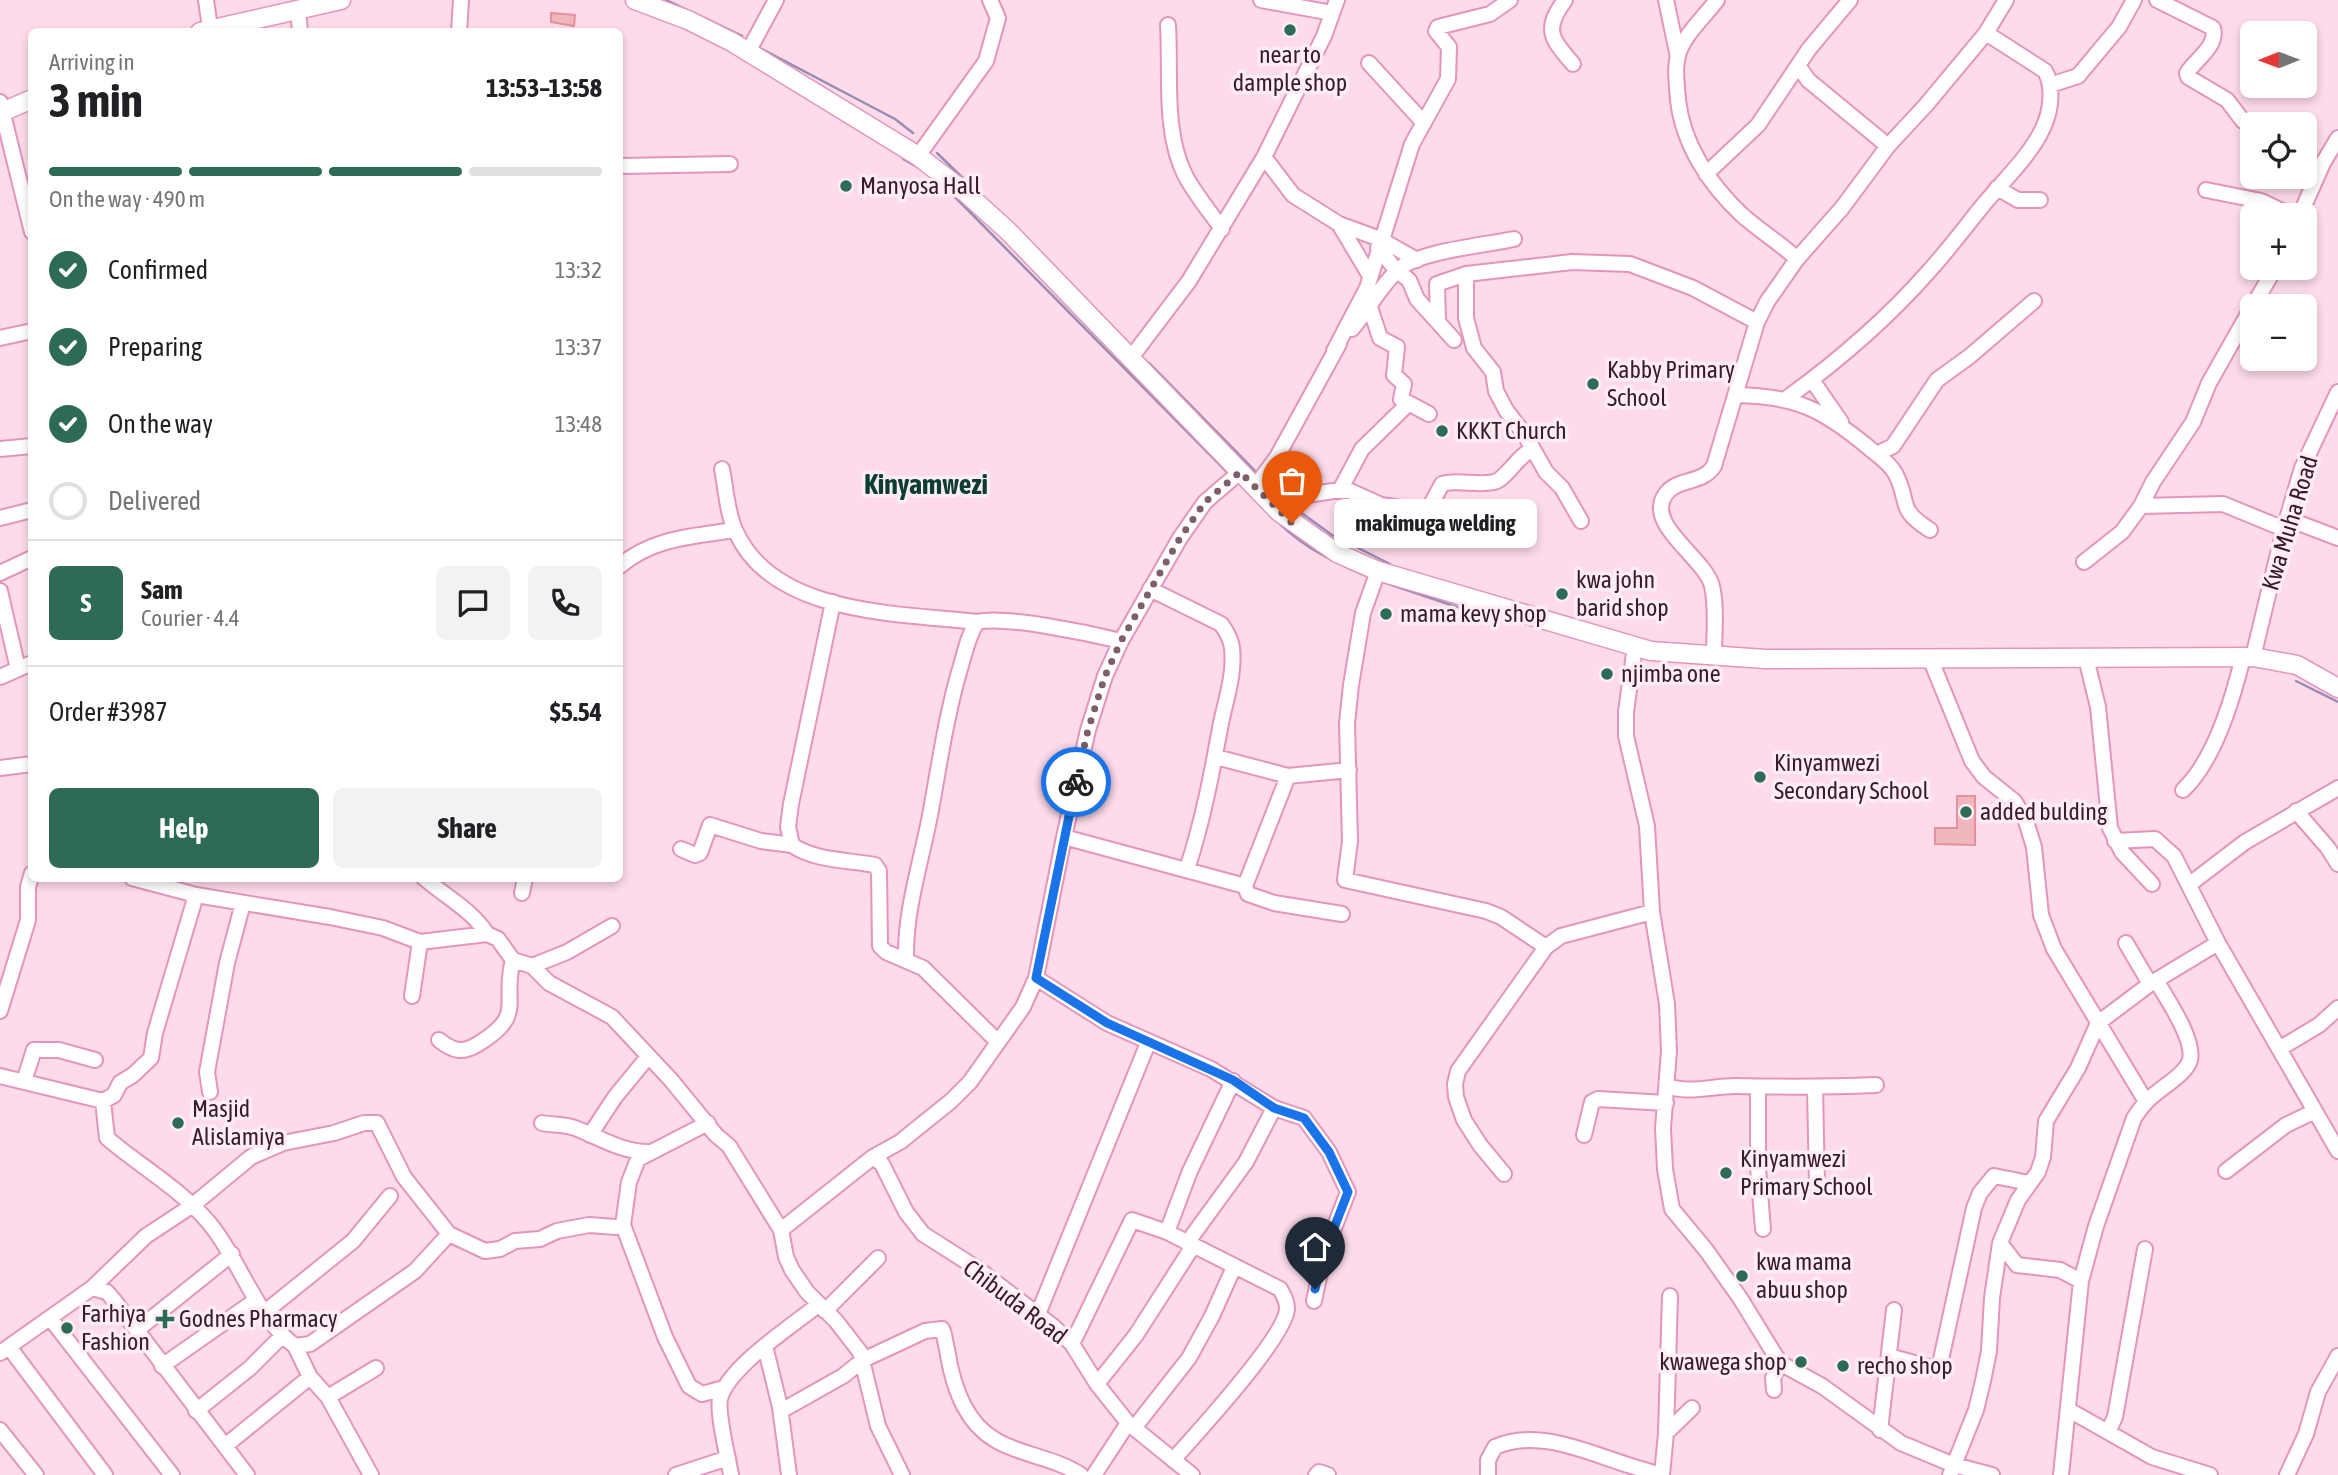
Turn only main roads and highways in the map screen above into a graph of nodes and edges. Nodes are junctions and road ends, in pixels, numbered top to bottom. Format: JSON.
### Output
{"nodes":[{"id":1,"x":341,"y":0,"type":"edge"},
{"id":2,"x":640,"y":1,"type":"edge"},
{"id":3,"x":213,"y":28,"type":"edge"},
{"id":4,"x":28,"y":100,"type":"edge"},
{"id":5,"x":1,"y":109,"type":"edge"},
{"id":6,"x":2338,"y":688,"type":"edge"}],
"edges":[{"from":1,"to":3,"type":"main road"},
{"from":2,"to":6,"type":"main road"},
{"from":4,"to":5,"type":"main road"}]}
